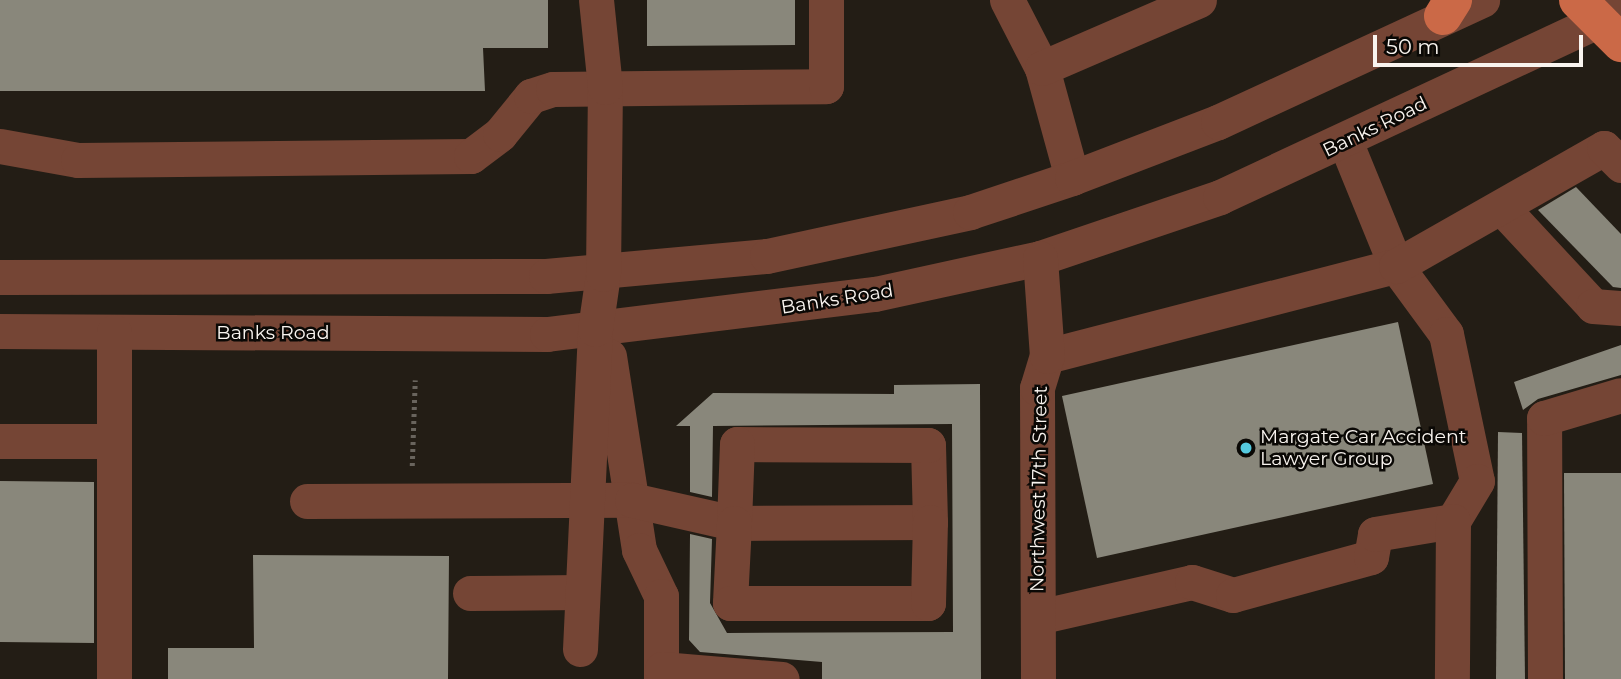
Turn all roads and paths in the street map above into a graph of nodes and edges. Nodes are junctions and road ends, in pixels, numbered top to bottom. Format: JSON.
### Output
{"nodes":[{"id":1,"x":596,"y":0,"type":"edge"},
{"id":2,"x":826,"y":0,"type":"edge"},
{"id":3,"x":1007,"y":0,"type":"edge"},
{"id":4,"x":1199,"y":0,"type":"edge"},
{"id":5,"x":1482,"y":0,"type":"edge"},
{"id":6,"x":1448,"y":8,"type":"edge"},
{"id":7,"x":1604,"y":19,"type":"edge"},
{"id":8,"x":1042,"y":68,"type":"junction"},
{"id":9,"x":605,"y":87,"type":"junction"},
{"id":10,"x":1345,"y":141,"type":"junction"},
{"id":11,"x":0,"y":146,"type":"edge"},
{"id":12,"x":1621,"y":165,"type":"edge"},
{"id":13,"x":1072,"y":178,"type":"junction"},
{"id":14,"x":1503,"y":209,"type":"junction"},
{"id":15,"x":1040,"y":257,"type":"junction"},
{"id":16,"x":1396,"y":266,"type":"junction"},
{"id":17,"x":603,"y":274,"type":"junction"},
{"id":18,"x":0,"y":277,"type":"edge"},
{"id":19,"x":1621,"y":308,"type":"edge"},
{"id":20,"x":595,"y":329,"type":"junction"},
{"id":21,"x":0,"y":331,"type":"edge"},
{"id":22,"x":114,"y":332,"type":"junction"},
{"id":23,"x":1047,"y":356,"type":"junction"},
{"id":24,"x":415,"y":380,"type":"dead end"},
{"id":25,"x":1621,"y":395,"type":"edge"},
{"id":26,"x":0,"y":441,"type":"edge"},
{"id":27,"x":111,"y":441,"type":"junction"},
{"id":28,"x":412,"y":466,"type":"dead end"},
{"id":29,"x":632,"y":500,"type":"junction"},
{"id":30,"x":307,"y":501,"type":"dead end"},
{"id":31,"x":588,"y":501,"type":"junction"},
{"id":32,"x":1453,"y":521,"type":"junction"},
{"id":33,"x":930,"y":522,"type":"junction"},
{"id":34,"x":734,"y":523,"type":"junction"},
{"id":35,"x":581,"y":592,"type":"junction"},
{"id":36,"x":470,"y":593,"type":"dead end"},
{"id":37,"x":1038,"y":617,"type":"junction"},
{"id":38,"x":580,"y":649,"type":"dead end"},
{"id":39,"x":662,"y":674,"type":"edge"},
{"id":40,"x":114,"y":679,"type":"edge"},
{"id":41,"x":782,"y":679,"type":"edge"},
{"id":42,"x":1038,"y":679,"type":"edge"},
{"id":43,"x":1452,"y":679,"type":"edge"},
{"id":44,"x":1545,"y":679,"type":"edge"}],
"edges":[{"from":1,"to":9,"type":"street"},
{"from":2,"to":9,"type":"street"},
{"from":3,"to":8,"type":"street"},
{"from":4,"to":8,"type":"street"},
{"from":5,"to":6,"type":"street"},
{"from":6,"to":13,"type":"street"},
{"from":7,"to":10,"type":"street","name":"Banks Road"},
{"from":8,"to":13,"type":"street"},
{"from":9,"to":11,"type":"street"},
{"from":9,"to":17,"type":"street"},
{"from":10,"to":15,"type":"street","name":"Banks Road"},
{"from":10,"to":16,"type":"street"},
{"from":12,"to":14,"type":"street"},
{"from":13,"to":17,"type":"street"},
{"from":14,"to":16,"type":"street"},
{"from":14,"to":19,"type":"street"},
{"from":15,"to":20,"type":"street","name":"Banks Road"},
{"from":15,"to":23,"type":"street","name":"Northwest 17th Street"},
{"from":16,"to":23,"type":"street"},
{"from":16,"to":32,"type":"street"},
{"from":17,"to":18,"type":"street"},
{"from":17,"to":20,"type":"street"},
{"from":20,"to":22,"type":"street","name":"Banks Road"},
{"from":20,"to":29,"type":"street"},
{"from":20,"to":31,"type":"street"},
{"from":21,"to":22,"type":"street","name":"Banks Road"},
{"from":22,"to":27,"type":"street"},
{"from":23,"to":37,"type":"street","name":"Northwest 17th Street"},
{"from":24,"to":28,"type":"path"},
{"from":25,"to":44,"type":"street"},
{"from":26,"to":27,"type":"street"},
{"from":27,"to":40,"type":"street"},
{"from":29,"to":31,"type":"street"},
{"from":29,"to":34,"type":"street"},
{"from":29,"to":39,"type":"street"},
{"from":30,"to":31,"type":"street"},
{"from":31,"to":35,"type":"street"},
{"from":32,"to":37,"type":"street"},
{"from":32,"to":43,"type":"street"},
{"from":33,"to":34,"type":"street"},
{"from":33,"to":34,"type":"street"},
{"from":33,"to":34,"type":"street"},
{"from":35,"to":36,"type":"street"},
{"from":35,"to":38,"type":"street"},
{"from":37,"to":42,"type":"street","name":"Northwest 17th Street"},
{"from":39,"to":41,"type":"street"}]}
